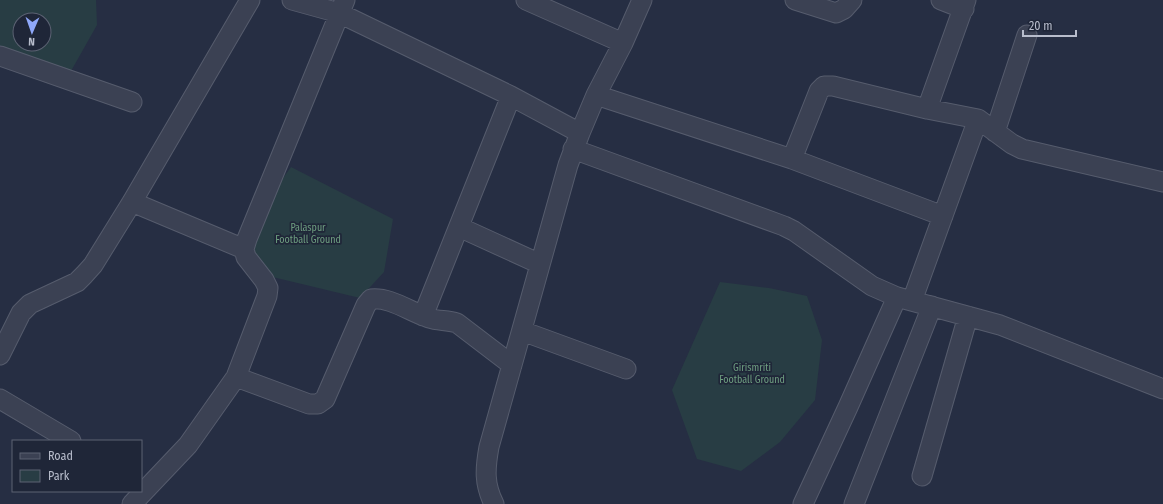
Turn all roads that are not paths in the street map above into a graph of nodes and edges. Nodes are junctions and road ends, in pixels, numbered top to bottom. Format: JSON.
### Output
{"nodes":[{"id":1,"x":250,"y":0,"type":"edge"},
{"id":2,"x":292,"y":0,"type":"edge"},
{"id":3,"x":526,"y":0,"type":"edge"},
{"id":4,"x":642,"y":0,"type":"edge"},
{"id":5,"x":795,"y":0,"type":"edge"},
{"id":6,"x":852,"y":0,"type":"edge"},
{"id":7,"x":941,"y":0,"type":"edge"},
{"id":8,"x":965,"y":4,"type":"edge"},
{"id":9,"x":342,"y":7,"type":"edge"},
{"id":10,"x":1027,"y":35,"type":"dead end"},
{"id":11,"x":623,"y":43,"type":"junction"},
{"id":12,"x":0,"y":56,"type":"edge"},
{"id":13,"x":596,"y":95,"type":"junction"},
{"id":14,"x":511,"y":96,"type":"junction"},
{"id":15,"x":132,"y":102,"type":"dead end"},
{"id":16,"x":927,"y":109,"type":"junction"},
{"id":17,"x":978,"y":119,"type":"junction"},
{"id":18,"x":995,"y":132,"type":"junction"},
{"id":19,"x":576,"y":141,"type":"junction"},
{"id":20,"x":792,"y":160,"type":"junction"},
{"id":21,"x":1163,"y":182,"type":"edge"},
{"id":22,"x":132,"y":202,"type":"junction"},
{"id":23,"x":943,"y":216,"type":"junction"},
{"id":24,"x":459,"y":227,"type":"junction"},
{"id":25,"x":244,"y":249,"type":"junction"},
{"id":26,"x":540,"y":264,"type":"junction"},
{"id":27,"x":905,"y":299,"type":"junction"},
{"id":28,"x":932,"y":306,"type":"junction"},
{"id":29,"x":424,"y":316,"type":"junction"},
{"id":30,"x":968,"y":316,"type":"junction"},
{"id":31,"x":522,"y":331,"type":"junction"},
{"id":32,"x":0,"y":355,"type":"edge"},
{"id":33,"x":512,"y":365,"type":"junction"},
{"id":34,"x":626,"y":369,"type":"dead end"},
{"id":35,"x":236,"y":377,"type":"junction"},
{"id":36,"x":1163,"y":389,"type":"edge"},
{"id":37,"x":0,"y":399,"type":"edge"},
{"id":38,"x":69,"y":440,"type":"edge"},
{"id":39,"x":922,"y":476,"type":"dead end"},
{"id":40,"x":145,"y":484,"type":"edge"},
{"id":41,"x":140,"y":492,"type":"edge"},
{"id":42,"x":132,"y":504,"type":"edge"},
{"id":43,"x":494,"y":504,"type":"edge"},
{"id":44,"x":803,"y":504,"type":"edge"},
{"id":45,"x":854,"y":504,"type":"edge"}],
"edges":[{"from":1,"to":22,"type":"street"},
{"from":2,"to":9,"type":"street"},
{"from":3,"to":11,"type":"street"},
{"from":4,"to":11,"type":"street"},
{"from":5,"to":6,"type":"street"},
{"from":7,"to":8,"type":"street"},
{"from":8,"to":16,"type":"street"},
{"from":9,"to":14,"type":"street"},
{"from":9,"to":25,"type":"street"},
{"from":10,"to":18,"type":"street"},
{"from":11,"to":13,"type":"street"},
{"from":12,"to":15,"type":"street"},
{"from":13,"to":19,"type":"street"},
{"from":13,"to":20,"type":"street"},
{"from":14,"to":19,"type":"street"},
{"from":14,"to":24,"type":"street"},
{"from":16,"to":17,"type":"street"},
{"from":16,"to":20,"type":"street"},
{"from":17,"to":18,"type":"street"},
{"from":17,"to":23,"type":"street"},
{"from":18,"to":21,"type":"street"},
{"from":19,"to":26,"type":"street"},
{"from":19,"to":27,"type":"street"},
{"from":20,"to":23,"type":"street"},
{"from":22,"to":25,"type":"street"},
{"from":22,"to":32,"type":"street"},
{"from":23,"to":27,"type":"street"},
{"from":24,"to":26,"type":"street"},
{"from":24,"to":29,"type":"street"},
{"from":25,"to":35,"type":"street"},
{"from":26,"to":31,"type":"street"},
{"from":27,"to":28,"type":"street"},
{"from":27,"to":44,"type":"street"},
{"from":28,"to":30,"type":"street"},
{"from":28,"to":45,"type":"street"},
{"from":29,"to":33,"type":"street"},
{"from":29,"to":35,"type":"street"},
{"from":30,"to":36,"type":"street"},
{"from":30,"to":39,"type":"street"},
{"from":31,"to":33,"type":"street"},
{"from":31,"to":34,"type":"street"},
{"from":33,"to":43,"type":"street"},
{"from":35,"to":40,"type":"street"},
{"from":37,"to":38,"type":"street"},
{"from":41,"to":42,"type":"street"}]}
